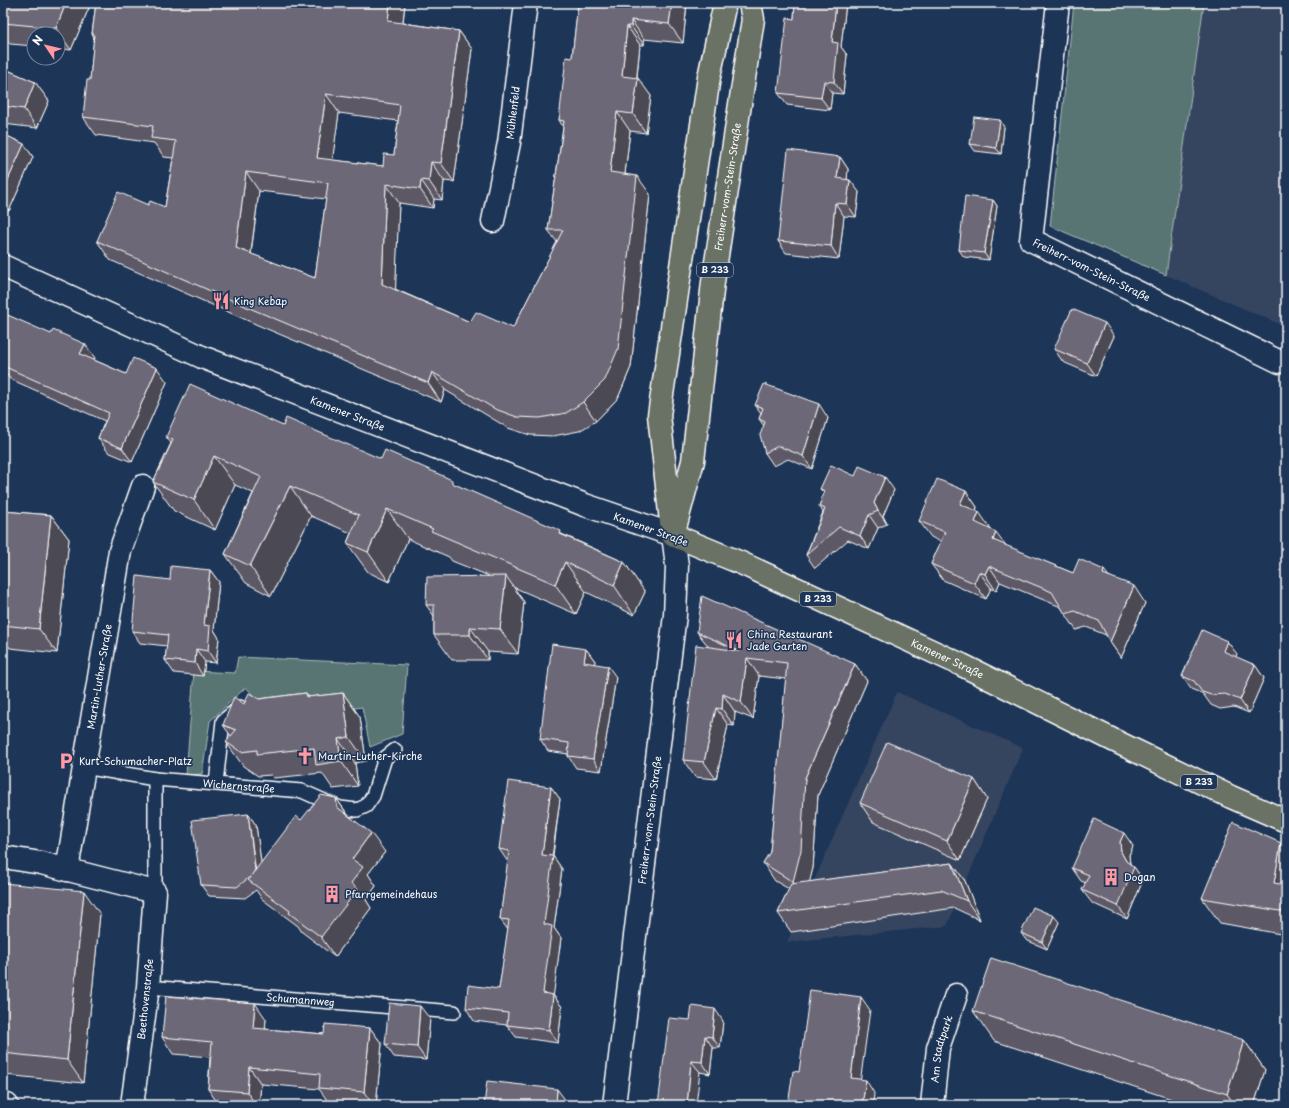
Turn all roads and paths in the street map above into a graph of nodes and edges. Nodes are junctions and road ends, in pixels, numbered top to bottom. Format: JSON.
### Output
{"nodes":[{"id":1,"x":526,"y":3,"type":"edge"},
{"id":2,"x":725,"y":3,"type":"edge"},
{"id":3,"x":750,"y":3,"type":"edge"},
{"id":4,"x":1058,"y":3,"type":"edge"},
{"id":5,"x":493,"y":221,"type":"dead end"},
{"id":6,"x":3,"y":266,"type":"edge"},
{"id":7,"x":1280,"y":362,"type":"dead end"},
{"id":8,"x":142,"y":486,"type":"dead end"},
{"id":9,"x":673,"y":535,"type":"junction"},
{"id":10,"x":249,"y":699,"type":"edge"},
{"id":11,"x":395,"y":750,"type":"dead end"},
{"id":12,"x":84,"y":767,"type":"junction"},
{"id":13,"x":155,"y":778,"type":"junction"},
{"id":14,"x":216,"y":783,"type":"junction"},
{"id":15,"x":1286,"y":821,"type":"edge"},
{"id":16,"x":3,"y":857,"type":"edge"},
{"id":17,"x":67,"y":870,"type":"junction"},
{"id":18,"x":155,"y":892,"type":"junction"},
{"id":19,"x":148,"y":987,"type":"junction"},
{"id":20,"x":956,"y":995,"type":"dead end"},
{"id":21,"x":454,"y":1012,"type":"dead end"},
{"id":22,"x":3,"y":1105,"type":"edge"},
{"id":23,"x":7,"y":1105,"type":"edge"},
{"id":24,"x":132,"y":1105,"type":"edge"},
{"id":25,"x":614,"y":1105,"type":"edge"},
{"id":26,"x":932,"y":1105,"type":"edge"}],
"edges":[{"from":1,"to":5,"type":"street","name":"Mühlenfeld"},
{"from":2,"to":9,"type":"main road","name":"Freiherr-vom-Stein-Straße","number":"B 233"},
{"from":3,"to":9,"type":"main road","name":"Freiherr-vom-Stein-Straße","number":"B 233"},
{"from":4,"to":7,"type":"street","name":"Freiherr-vom-Stein-Straße"},
{"from":6,"to":9,"type":"street","name":"Kamener Straße"},
{"from":8,"to":12,"type":"street","name":"Martin-Luther-Straße"},
{"from":9,"to":15,"type":"main road","name":"Kamener Straße","number":"B 233"},
{"from":9,"to":25,"type":"street","name":"Freiherr-vom-Stein-Straße","number":"B 233"},
{"from":10,"to":14,"type":"lane"},
{"from":11,"to":14,"type":"lane","name":"Wichernstraße"},
{"from":12,"to":13,"type":"lane","name":"Wichernstraße"},
{"from":12,"to":17,"type":"street","name":"Martin-Luther-Straße"},
{"from":13,"to":14,"type":"lane","name":"Wichernstraße"},
{"from":13,"to":18,"type":"lane"},
{"from":16,"to":17,"type":"street"},
{"from":17,"to":18,"type":"street"},
{"from":18,"to":19,"type":"street","name":"Beethovenstraße"},
{"from":19,"to":21,"type":"lane","name":"Schumannweg"},
{"from":19,"to":24,"type":"street","name":"Beethovenstraße"},
{"from":20,"to":26,"type":"street","name":"Am Stadtpark"},
{"from":22,"to":23,"type":"street"}]}
